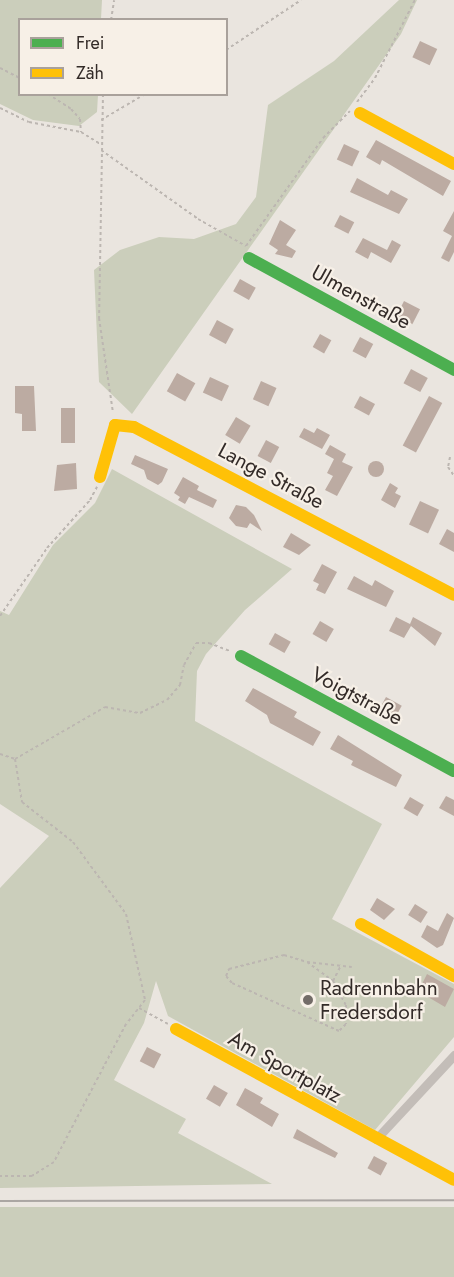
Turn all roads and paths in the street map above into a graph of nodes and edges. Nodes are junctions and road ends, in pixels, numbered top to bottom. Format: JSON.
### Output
{"nodes":[{"id":1,"x":114,"y":0,"type":"edge"},
{"id":2,"x":301,"y":0,"type":"edge"},
{"id":3,"x":415,"y":0,"type":"edge"},
{"id":4,"x":111,"y":18,"type":"edge"},
{"id":5,"x":228,"y":49,"type":"edge"},
{"id":6,"x":0,"y":68,"type":"edge"},
{"id":7,"x":18,"y":77,"type":"edge"},
{"id":8,"x":51,"y":96,"type":"edge"},
{"id":9,"x":103,"y":96,"type":"edge"},
{"id":10,"x":142,"y":96,"type":"edge"},
{"id":11,"x":0,"y":108,"type":"edge"},
{"id":12,"x":360,"y":113,"type":"dead end"},
{"id":13,"x":101,"y":120,"type":"junction"},
{"id":14,"x":81,"y":132,"type":"junction"},
{"id":15,"x":101,"y":145,"type":"junction"},
{"id":16,"x":101,"y":150,"type":"junction"},
{"id":17,"x":454,"y":164,"type":"edge"},
{"id":18,"x":248,"y":252,"type":"junction"},
{"id":19,"x":454,"y":370,"type":"edge"},
{"id":20,"x":116,"y":425,"type":"junction"},
{"id":21,"x":450,"y":457,"type":"dead end"},
{"id":22,"x":454,"y":476,"type":"edge"},
{"id":23,"x":100,"y":477,"type":"joint"},
{"id":24,"x":454,"y":595,"type":"edge"},
{"id":25,"x":0,"y":616,"type":"edge"},
{"id":26,"x":241,"y":656,"type":"joint"},
{"id":27,"x":0,"y":754,"type":"edge"},
{"id":28,"x":15,"y":759,"type":"junction"},
{"id":29,"x":454,"y":771,"type":"edge"},
{"id":30,"x":361,"y":924,"type":"dead end"},
{"id":31,"x":307,"y":962,"type":"junction"},
{"id":32,"x":341,"y":965,"type":"junction"},
{"id":33,"x":352,"y":966,"type":"dead end"},
{"id":34,"x":454,"y":976,"type":"edge"},
{"id":35,"x":333,"y":981,"type":"junction"},
{"id":36,"x":139,"y":1008,"type":"junction"},
{"id":37,"x":176,"y":1029,"type":"joint"},
{"id":38,"x":454,"y":1055,"type":"edge"},
{"id":39,"x":376,"y":1139,"type":"junction"},
{"id":40,"x":0,"y":1176,"type":"edge"},
{"id":41,"x":454,"y":1180,"type":"edge"}],
"edges":[{"from":1,"to":4,"type":"path"},
{"from":2,"to":5,"type":"path"},
{"from":3,"to":18,"type":"path"},
{"from":6,"to":7,"type":"path"},
{"from":8,"to":14,"type":"path"},
{"from":9,"to":13,"type":"path"},
{"from":10,"to":13,"type":"path"},
{"from":11,"to":14,"type":"path"},
{"from":12,"to":17,"type":"street"},
{"from":13,"to":15,"type":"path"},
{"from":14,"to":15,"type":"path"},
{"from":15,"to":16,"type":"path"},
{"from":16,"to":18,"type":"path"},
{"from":16,"to":20,"type":"path"},
{"from":18,"to":19,"type":"street","name":"Ulmenstraße"},
{"from":20,"to":23,"type":"street"},
{"from":20,"to":24,"type":"street","name":"Lange Straße"},
{"from":21,"to":22,"type":"path"},
{"from":23,"to":25,"type":"path"},
{"from":26,"to":28,"type":"path"},
{"from":26,"to":29,"type":"street","name":"Voigtstraße"},
{"from":27,"to":28,"type":"path"},
{"from":28,"to":36,"type":"path"},
{"from":30,"to":34,"type":"street"},
{"from":31,"to":32,"type":"path"},
{"from":31,"to":35,"type":"path"},
{"from":31,"to":35,"type":"path"},
{"from":32,"to":33,"type":"path"},
{"from":32,"to":35,"type":"path"},
{"from":36,"to":37,"type":"path"},
{"from":36,"to":40,"type":"path"},
{"from":37,"to":39,"type":"street","name":"Am Sportplatz"},
{"from":38,"to":39,"type":"street"},
{"from":39,"to":41,"type":"street","name":"Am Sportplatz"}]}
